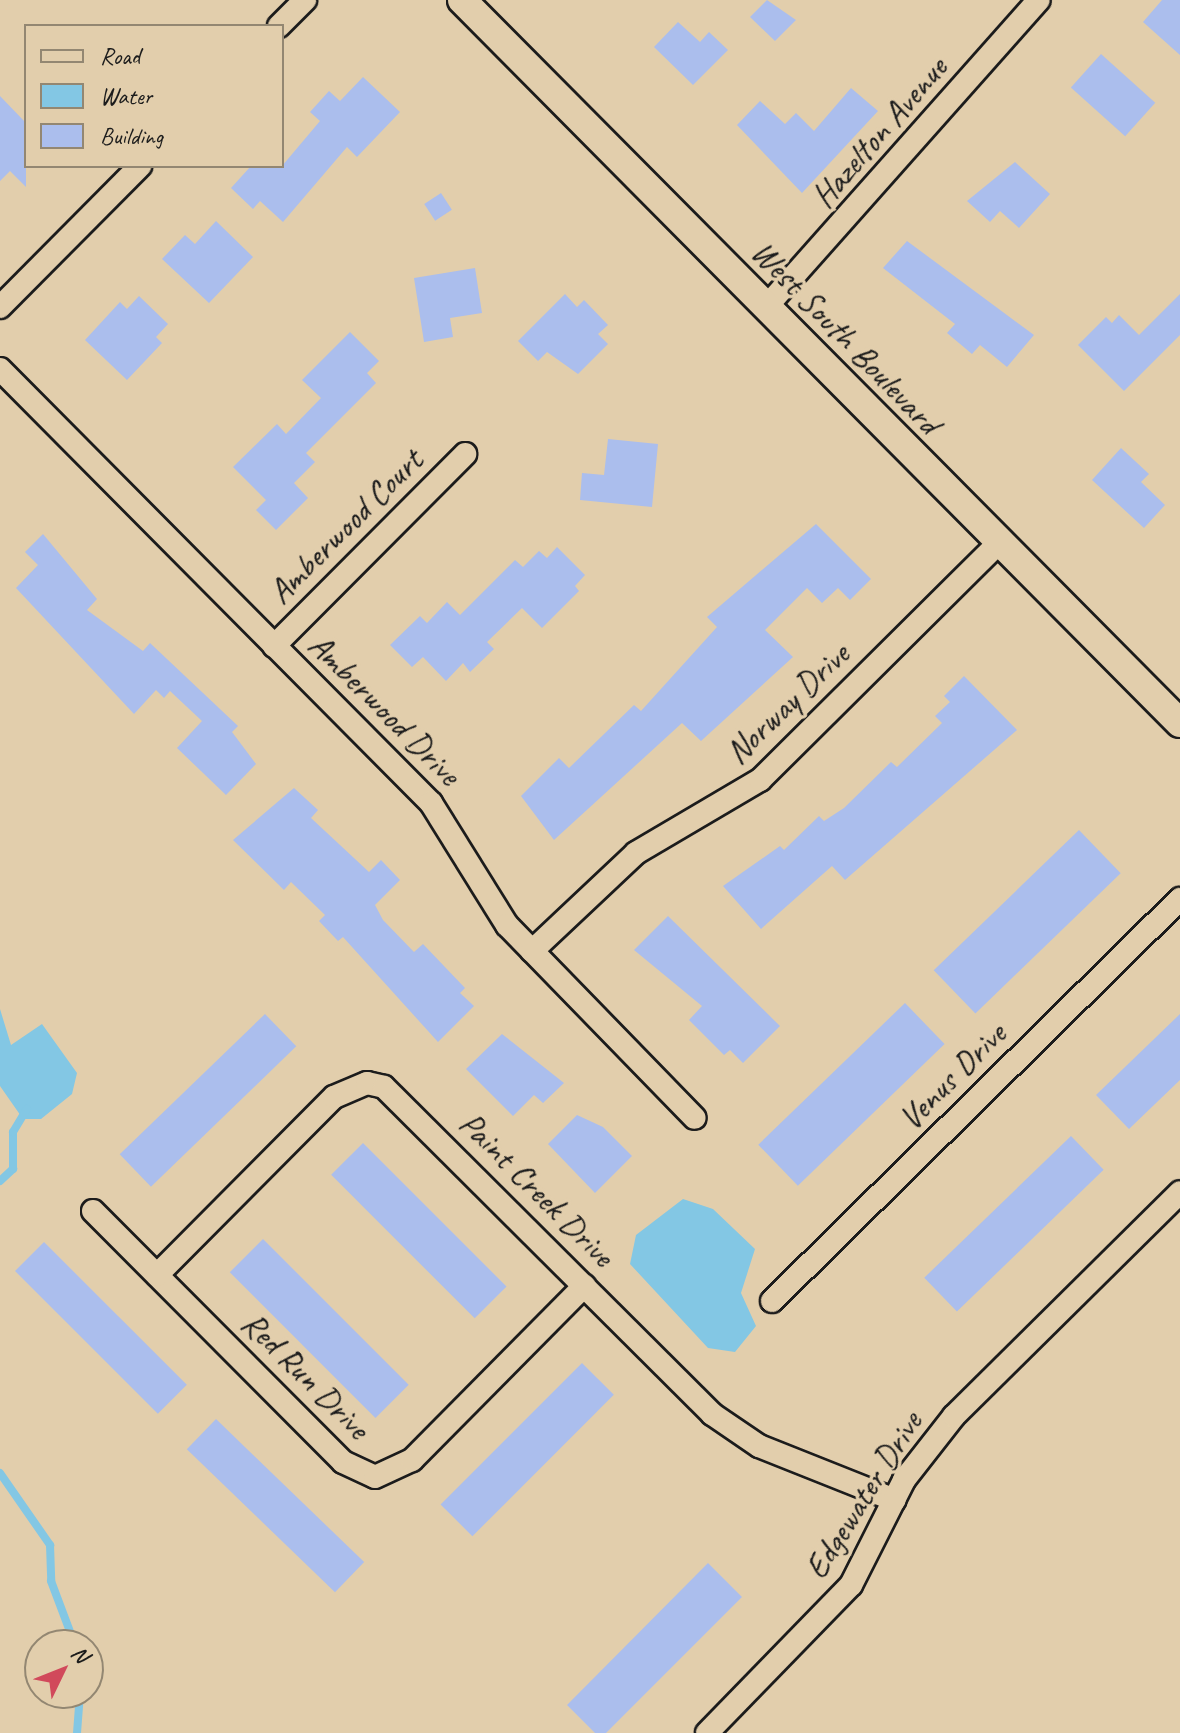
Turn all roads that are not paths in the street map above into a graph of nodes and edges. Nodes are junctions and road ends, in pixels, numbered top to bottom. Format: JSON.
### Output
{"nodes":[{"id":1,"x":305,"y":0,"type":"edge"},
{"id":2,"x":462,"y":0,"type":"edge"},
{"id":3,"x":1039,"y":0,"type":"edge"},
{"id":4,"x":281,"y":24,"type":"edge"},
{"id":5,"x":138,"y":168,"type":"edge"},
{"id":6,"x":767,"y":306,"type":"junction"},
{"id":7,"x":0,"y":307,"type":"edge"},
{"id":8,"x":0,"y":369,"type":"edge"},
{"id":9,"x":465,"y":454,"type":"dead end"},
{"id":10,"x":999,"y":543,"type":"junction"},
{"id":11,"x":274,"y":646,"type":"junction"},
{"id":12,"x":1180,"y":723,"type":"edge"},
{"id":13,"x":1180,"y":899,"type":"edge"},
{"id":14,"x":532,"y":951,"type":"junction"},
{"id":15,"x":695,"y":1118,"type":"dead end"},
{"id":16,"x":1180,"y":1192,"type":"edge"},
{"id":17,"x":93,"y":1211,"type":"dead end"},
{"id":18,"x":157,"y":1275,"type":"junction"},
{"id":19,"x":584,"y":1286,"type":"junction"},
{"id":20,"x":772,"y":1301,"type":"dead end"},
{"id":21,"x":895,"y":1500,"type":"junction"},
{"id":22,"x":707,"y":1733,"type":"edge"}],
"edges":[{"from":1,"to":4,"type":"street"},
{"from":2,"to":6,"type":"street","name":"West South Boulevard"},
{"from":3,"to":6,"type":"street","name":"Hazelton Avenue"},
{"from":5,"to":7,"type":"street"},
{"from":6,"to":10,"type":"street","name":"West South Boulevard"},
{"from":8,"to":11,"type":"street","name":"Amberwood Drive"},
{"from":9,"to":11,"type":"street","name":"Amberwood Court"},
{"from":10,"to":12,"type":"street","name":"West South Boulevard"},
{"from":10,"to":14,"type":"street","name":"Norway Drive"},
{"from":11,"to":14,"type":"street","name":"Amberwood Drive"},
{"from":13,"to":20,"type":"street","name":"Venus Drive"},
{"from":14,"to":15,"type":"street","name":"Amberwood Drive"},
{"from":16,"to":21,"type":"street","name":"Edgewater Drive"},
{"from":17,"to":18,"type":"street","name":"Red Run Drive"},
{"from":18,"to":19,"type":"street","name":"Red Run Drive"},
{"from":18,"to":19,"type":"street","name":"Paint Creek Drive"},
{"from":19,"to":21,"type":"street","name":"Paint Creek Drive"},
{"from":21,"to":22,"type":"street","name":"Edgewater Drive"}]}
